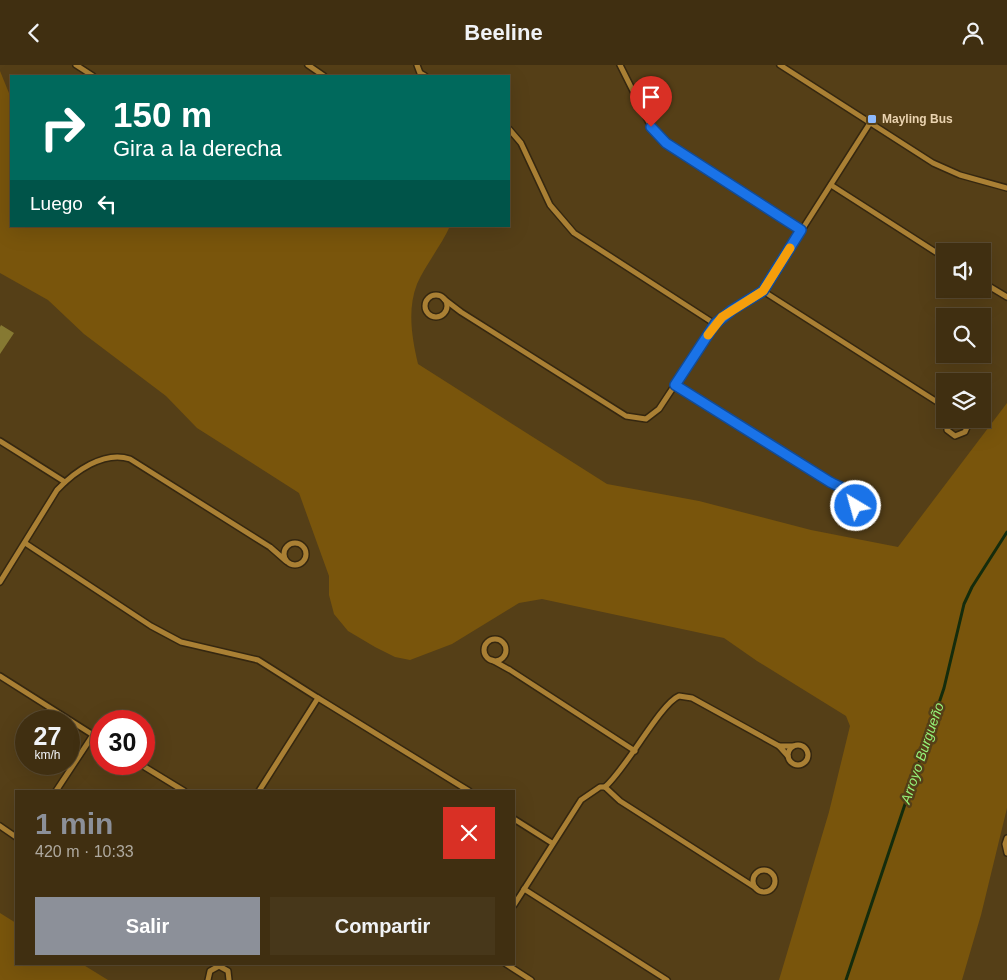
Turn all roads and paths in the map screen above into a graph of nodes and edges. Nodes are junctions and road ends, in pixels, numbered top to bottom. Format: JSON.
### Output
{"nodes":[{"id":1,"x":76,"y":65,"type":"edge"},
{"id":2,"x":308,"y":65,"type":"edge"},
{"id":3,"x":620,"y":65,"type":"edge"},
{"id":4,"x":780,"y":65,"type":"edge"},
{"id":5,"x":91,"y":75,"type":"edge"},
{"id":6,"x":323,"y":75,"type":"edge"},
{"id":7,"x":870,"y":123,"type":"junction"},
{"id":8,"x":510,"y":130,"type":"edge"},
{"id":9,"x":830,"y":185,"type":"junction"},
{"id":10,"x":1007,"y":188,"type":"edge"},
{"id":11,"x":801,"y":230,"type":"junction"},
{"id":12,"x":936,"y":252,"type":"edge"},
{"id":13,"x":991,"y":287,"type":"edge"},
{"id":14,"x":763,"y":291,"type":"junction"},
{"id":15,"x":1007,"y":297,"type":"edge"},
{"id":16,"x":444,"y":299,"type":"junction"},
{"id":17,"x":461,"y":312,"type":"junction"},
{"id":18,"x":445,"y":313,"type":"junction"},
{"id":19,"x":715,"y":324,"type":"junction"},
{"id":20,"x":675,"y":385,"type":"junction"},
{"id":21,"x":936,"y":401,"type":"edge"},
{"id":22,"x":947,"y":428,"type":"edge"},
{"id":23,"x":967,"y":428,"type":"edge"},
{"id":24,"x":0,"y":441,"type":"edge"},
{"id":25,"x":65,"y":482,"type":"junction"},
{"id":26,"x":830,"y":482,"type":"junction"},
{"id":27,"x":849,"y":492,"type":"junction"},
{"id":28,"x":836,"y":497,"type":"junction"},
{"id":29,"x":25,"y":543,"type":"junction"},
{"id":30,"x":270,"y":547,"type":"junction"},
{"id":31,"x":286,"y":547,"type":"junction"},
{"id":32,"x":286,"y":561,"type":"junction"},
{"id":33,"x":0,"y":582,"type":"edge"},
{"id":34,"x":504,"y":655,"type":"junction"},
{"id":35,"x":492,"y":660,"type":"junction"},
{"id":36,"x":510,"y":670,"type":"junction"},
{"id":37,"x":0,"y":676,"type":"edge"},
{"id":38,"x":318,"y":698,"type":"junction"},
{"id":39,"x":90,"y":733,"type":"edge"},
{"id":40,"x":90,"y":740,"type":"edge"},
{"id":41,"x":780,"y":746,"type":"junction"},
{"id":42,"x":793,"y":746,"type":"junction"},
{"id":43,"x":635,"y":751,"type":"junction"},
{"id":44,"x":788,"y":757,"type":"junction"},
{"id":45,"x":155,"y":773,"type":"edge"},
{"id":46,"x":605,"y":787,"type":"junction"},
{"id":47,"x":57,"y":790,"type":"edge"},
{"id":48,"x":182,"y":790,"type":"edge"},
{"id":49,"x":261,"y":790,"type":"edge"},
{"id":50,"x":467,"y":790,"type":"edge"},
{"id":51,"x":515,"y":820,"type":"edge"},
{"id":52,"x":0,"y":826,"type":"edge"},
{"id":53,"x":15,"y":836,"type":"edge"},
{"id":54,"x":1007,"y":838,"type":"edge"},
{"id":55,"x":552,"y":843,"type":"junction"},
{"id":56,"x":1007,"y":853,"type":"edge"},
{"id":57,"x":755,"y":875,"type":"junction"},
{"id":58,"x":738,"y":876,"type":"junction"},
{"id":59,"x":756,"y":888,"type":"junction"},
{"id":60,"x":524,"y":889,"type":"junction"},
{"id":61,"x":515,"y":903,"type":"edge"},
{"id":62,"x":209,"y":965,"type":"edge"},
{"id":63,"x":221,"y":965,"type":"edge"},
{"id":64,"x":508,"y":965,"type":"edge"},
{"id":65,"x":210,"y":971,"type":"junction"},
{"id":66,"x":208,"y":980,"type":"edge"},
{"id":67,"x":229,"y":980,"type":"edge"},
{"id":68,"x":531,"y":980,"type":"edge"},
{"id":69,"x":667,"y":980,"type":"edge"}],
"edges":[{"from":1,"to":5,"type":"street"},
{"from":2,"to":6,"type":"street"},
{"from":3,"to":11,"type":"street"},
{"from":4,"to":7,"type":"street"},
{"from":7,"to":9,"type":"street"},
{"from":7,"to":10,"type":"street"},
{"from":8,"to":19,"type":"street"},
{"from":9,"to":11,"type":"street"},
{"from":9,"to":12,"type":"street"},
{"from":11,"to":14,"type":"street"},
{"from":13,"to":15,"type":"street"},
{"from":14,"to":19,"type":"street"},
{"from":14,"to":21,"type":"street"},
{"from":16,"to":17,"type":"street"},
{"from":16,"to":18,"type":"street"},
{"from":16,"to":18,"type":"street"},
{"from":17,"to":18,"type":"street"},
{"from":17,"to":20,"type":"street"},
{"from":19,"to":20,"type":"street"},
{"from":20,"to":26,"type":"street"},
{"from":22,"to":23,"type":"street"},
{"from":24,"to":25,"type":"street"},
{"from":25,"to":29,"type":"street"},
{"from":25,"to":30,"type":"street"},
{"from":26,"to":27,"type":"street"},
{"from":26,"to":28,"type":"street"},
{"from":27,"to":28,"type":"street"},
{"from":27,"to":28,"type":"street"},
{"from":29,"to":33,"type":"street"},
{"from":29,"to":38,"type":"street"},
{"from":30,"to":31,"type":"street"},
{"from":30,"to":32,"type":"street"},
{"from":31,"to":32,"type":"street"},
{"from":31,"to":32,"type":"street"},
{"from":34,"to":35,"type":"street"},
{"from":34,"to":35,"type":"street"},
{"from":34,"to":36,"type":"street"},
{"from":35,"to":36,"type":"street"},
{"from":36,"to":43,"type":"street"},
{"from":37,"to":39,"type":"street"},
{"from":38,"to":49,"type":"street"},
{"from":38,"to":50,"type":"street"},
{"from":40,"to":47,"type":"street"},
{"from":41,"to":42,"type":"street"},
{"from":41,"to":43,"type":"street"},
{"from":41,"to":44,"type":"street"},
{"from":42,"to":44,"type":"street"},
{"from":42,"to":44,"type":"street"},
{"from":43,"to":46,"type":"street"},
{"from":45,"to":48,"type":"street"},
{"from":46,"to":55,"type":"street"},
{"from":46,"to":58,"type":"street"},
{"from":51,"to":55,"type":"street"},
{"from":52,"to":53,"type":"street"},
{"from":54,"to":56,"type":"street"},
{"from":55,"to":60,"type":"street"},
{"from":57,"to":58,"type":"street"},
{"from":57,"to":59,"type":"street"},
{"from":57,"to":59,"type":"street"},
{"from":58,"to":59,"type":"street"},
{"from":60,"to":61,"type":"street"},
{"from":60,"to":69,"type":"street"},
{"from":62,"to":65,"type":"street"},
{"from":63,"to":65,"type":"street"},
{"from":63,"to":67,"type":"street"},
{"from":64,"to":68,"type":"street"},
{"from":65,"to":66,"type":"street"}]}
